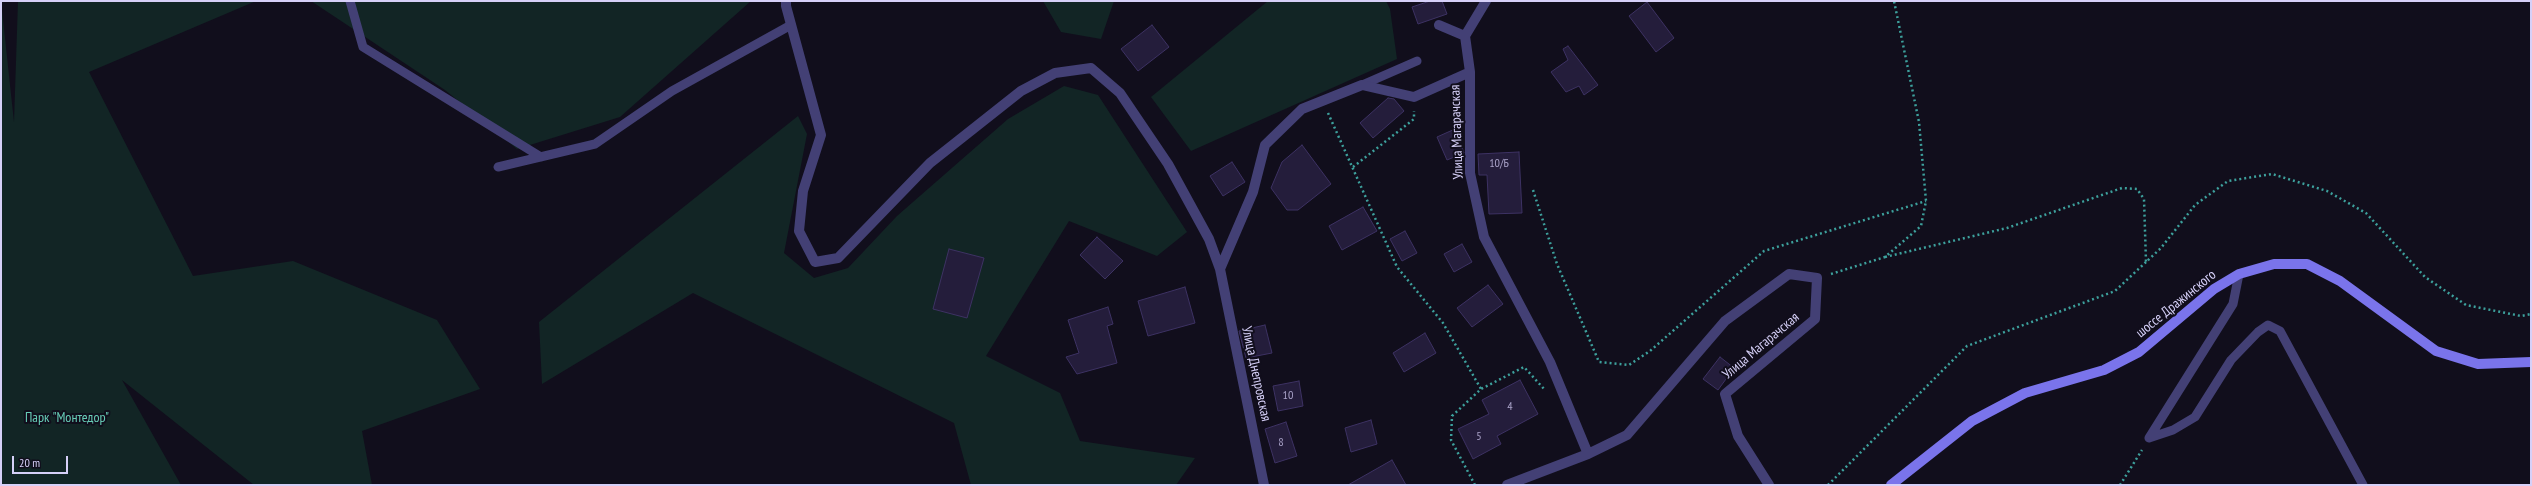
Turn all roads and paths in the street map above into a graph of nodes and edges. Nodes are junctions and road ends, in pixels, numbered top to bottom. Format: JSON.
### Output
{"nodes":[{"id":1,"x":350,"y":1,"type":"edge"},
{"id":2,"x":786,"y":1,"type":"edge"},
{"id":3,"x":1486,"y":1,"type":"edge"},
{"id":4,"x":1894,"y":1,"type":"edge"},
{"id":5,"x":791,"y":25,"type":"junction"},
{"id":6,"x":1439,"y":25,"type":"dead end"},
{"id":7,"x":1465,"y":36,"type":"junction"},
{"id":8,"x":1417,"y":61,"type":"dead end"},
{"id":9,"x":1470,"y":72,"type":"junction"},
{"id":10,"x":1362,"y":85,"type":"junction"},
{"id":11,"x":1414,"y":97,"type":"junction"},
{"id":12,"x":1323,"y":101,"type":"junction"},
{"id":13,"x":541,"y":157,"type":"junction"},
{"id":14,"x":498,"y":167,"type":"dead end"},
{"id":15,"x":1353,"y":167,"type":"junction"},
{"id":16,"x":1533,"y":190,"type":"dead end"},
{"id":17,"x":1926,"y":201,"type":"junction"},
{"id":18,"x":1885,"y":257,"type":"junction"},
{"id":19,"x":2146,"y":262,"type":"junction"},
{"id":20,"x":1220,"y":269,"type":"junction"},
{"id":21,"x":2239,"y":274,"type":"junction"},
{"id":22,"x":1817,"y":278,"type":"junction"},
{"id":23,"x":2531,"y":314,"type":"edge"},
{"id":24,"x":2531,"y":362,"type":"edge"},
{"id":25,"x":1524,"y":367,"type":"dead end"},
{"id":26,"x":1481,"y":389,"type":"junction"},
{"id":27,"x":2149,"y":438,"type":"junction"},
{"id":28,"x":1588,"y":454,"type":"junction"},
{"id":29,"x":1264,"y":485,"type":"edge"},
{"id":30,"x":1475,"y":485,"type":"edge"},
{"id":31,"x":1506,"y":485,"type":"edge"},
{"id":32,"x":1769,"y":485,"type":"edge"},
{"id":33,"x":1828,"y":485,"type":"edge"},
{"id":34,"x":1891,"y":485,"type":"edge"},
{"id":35,"x":2120,"y":485,"type":"edge"},
{"id":36,"x":2363,"y":485,"type":"edge"}],
"edges":[{"from":1,"to":13,"type":"lane"},
{"from":2,"to":5,"type":"street"},
{"from":3,"to":7,"type":"street"},
{"from":4,"to":17,"type":"path"},
{"from":5,"to":13,"type":"lane"},
{"from":5,"to":20,"type":"street","name":"Улица Днепровская"},
{"from":6,"to":7,"type":"street"},
{"from":7,"to":9,"type":"street","name":"Улица Магарачская"},
{"from":8,"to":10,"type":"lane"},
{"from":9,"to":11,"type":"street"},
{"from":9,"to":28,"type":"street","name":"Улица Магарачская"},
{"from":10,"to":11,"type":"street"},
{"from":10,"to":12,"type":"street"},
{"from":11,"to":15,"type":"path"},
{"from":12,"to":15,"type":"path"},
{"from":12,"to":20,"type":"street"},
{"from":13,"to":14,"type":"lane"},
{"from":15,"to":26,"type":"path"},
{"from":16,"to":17,"type":"path"},
{"from":17,"to":18,"type":"path"},
{"from":18,"to":19,"type":"path"},
{"from":18,"to":22,"type":"path"},
{"from":19,"to":23,"type":"path"},
{"from":19,"to":33,"type":"path"},
{"from":20,"to":29,"type":"street","name":"Улица Днепровская"},
{"from":21,"to":24,"type":"main road","name":"шоссе Дражинского"},
{"from":21,"to":27,"type":"lane"},
{"from":21,"to":34,"type":"main road","name":"шоссе Дражинского"},
{"from":22,"to":28,"type":"street"},
{"from":22,"to":32,"type":"street","name":"Улица Магарачская"},
{"from":25,"to":26,"type":"path"},
{"from":26,"to":30,"type":"path"},
{"from":27,"to":35,"type":"path"},
{"from":27,"to":36,"type":"lane"},
{"from":28,"to":31,"type":"street"}]}
